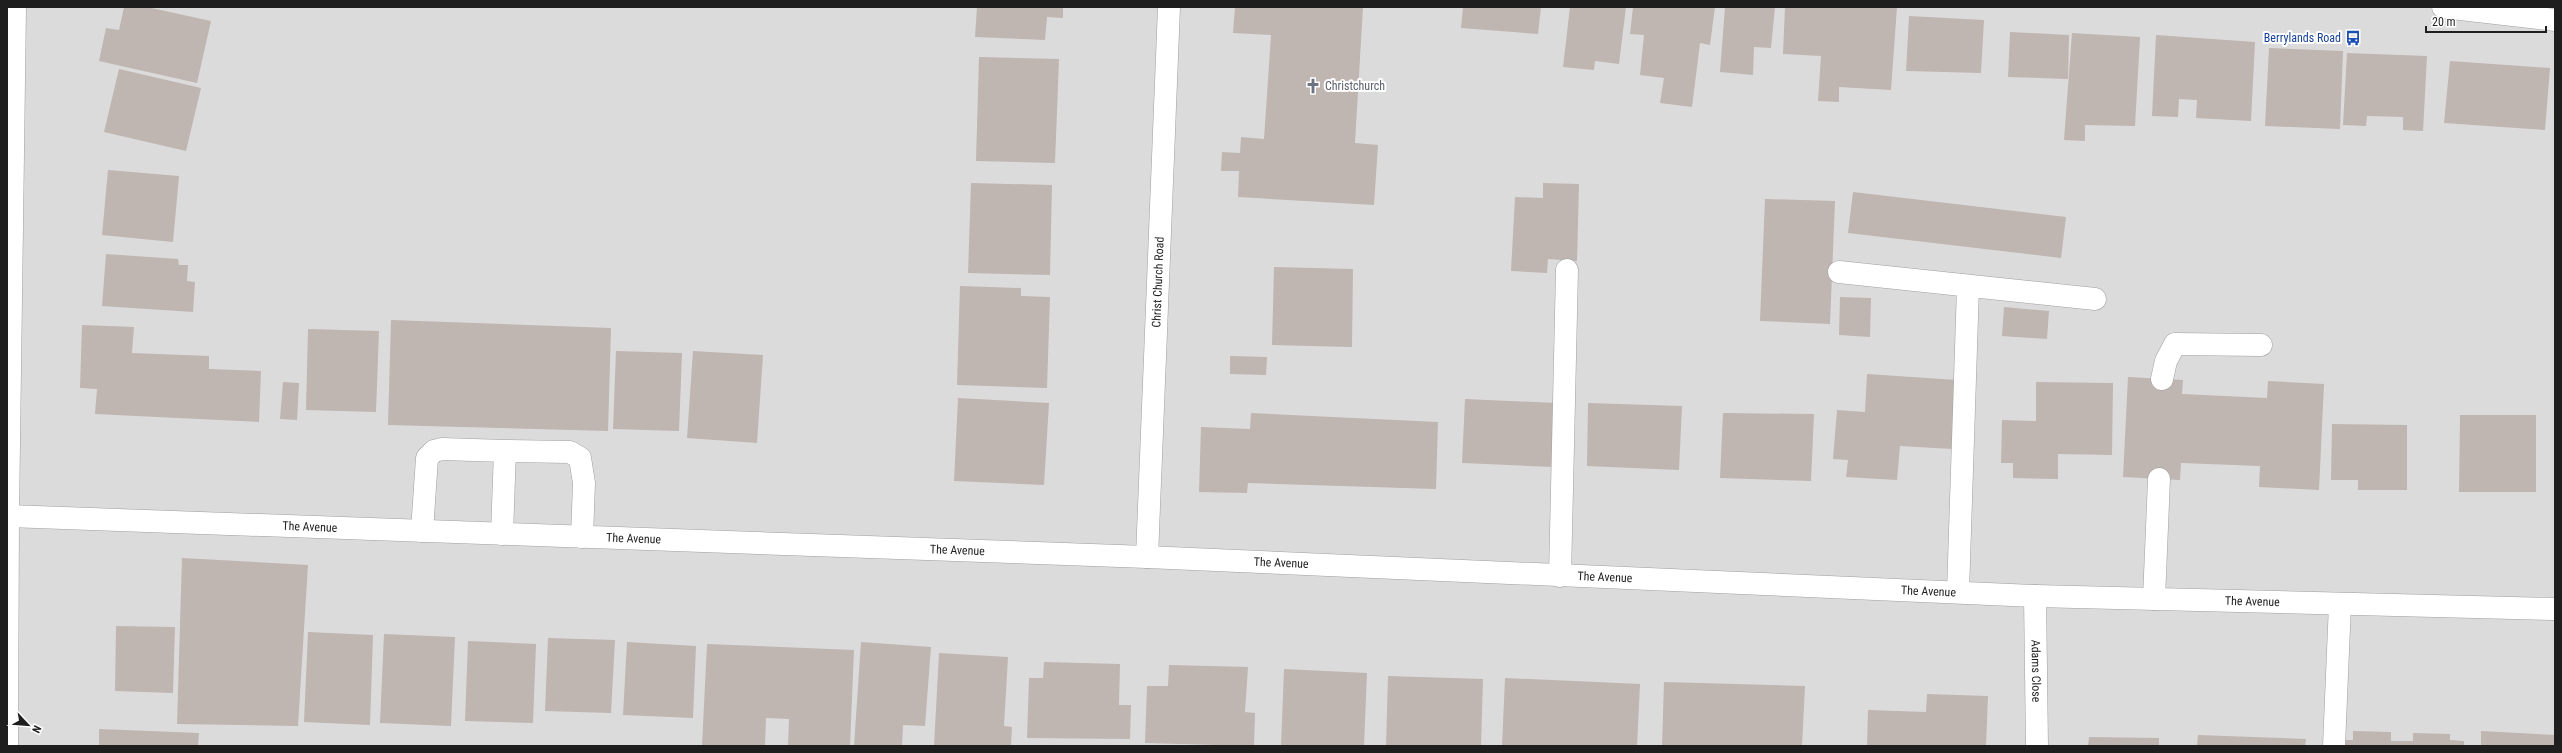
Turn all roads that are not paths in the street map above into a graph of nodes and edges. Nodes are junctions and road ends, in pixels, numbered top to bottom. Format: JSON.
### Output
{"nodes":[{"id":1,"x":15,"y":7,"type":"edge"},
{"id":2,"x":1169,"y":7,"type":"edge"},
{"id":3,"x":2443,"y":7,"type":"edge"},
{"id":4,"x":2555,"y":20,"type":"edge"},
{"id":5,"x":1566,"y":270,"type":"dead end"},
{"id":6,"x":1839,"y":272,"type":"dead end"},
{"id":7,"x":1968,"y":287,"type":"junction"},
{"id":8,"x":2095,"y":299,"type":"dead end"},
{"id":9,"x":2261,"y":345,"type":"dead end"},
{"id":10,"x":2162,"y":379,"type":"dead end"},
{"id":11,"x":505,"y":451,"type":"junction"},
{"id":12,"x":2159,"y":479,"type":"dead end"},
{"id":13,"x":8,"y":516,"type":"edge"},
{"id":14,"x":422,"y":531,"type":"junction"},
{"id":15,"x":502,"y":534,"type":"junction"},
{"id":16,"x":582,"y":536,"type":"junction"},
{"id":17,"x":1147,"y":558,"type":"junction"},
{"id":18,"x":1560,"y":576,"type":"junction"},
{"id":19,"x":1958,"y":592,"type":"junction"},
{"id":20,"x":2035,"y":596,"type":"junction"},
{"id":21,"x":2154,"y":599,"type":"junction"},
{"id":22,"x":2340,"y":604,"type":"junction"},
{"id":23,"x":2555,"y":609,"type":"edge"},
{"id":24,"x":7,"y":746,"type":"edge"},
{"id":25,"x":2037,"y":746,"type":"edge"},
{"id":26,"x":2334,"y":746,"type":"edge"}],
"edges":[{"from":1,"to":13,"type":"street"},
{"from":2,"to":17,"type":"street","name":"Christ Church Road"},
{"from":3,"to":4,"type":"street"},
{"from":5,"to":18,"type":"street"},
{"from":6,"to":7,"type":"street"},
{"from":7,"to":8,"type":"street"},
{"from":7,"to":19,"type":"street"},
{"from":9,"to":10,"type":"street"},
{"from":11,"to":14,"type":"street"},
{"from":11,"to":15,"type":"street"},
{"from":11,"to":16,"type":"street"},
{"from":12,"to":21,"type":"street"},
{"from":13,"to":14,"type":"street","name":"The Avenue"},
{"from":13,"to":24,"type":"street"},
{"from":14,"to":15,"type":"street","name":"The Avenue"},
{"from":15,"to":16,"type":"street","name":"The Avenue"},
{"from":16,"to":17,"type":"street","name":"The Avenue"},
{"from":17,"to":18,"type":"street","name":"The Avenue"},
{"from":18,"to":19,"type":"street","name":"The Avenue"},
{"from":19,"to":20,"type":"street","name":"The Avenue"},
{"from":20,"to":21,"type":"street","name":"The Avenue"},
{"from":20,"to":25,"type":"street","name":"Adams Close"},
{"from":21,"to":22,"type":"street","name":"The Avenue"},
{"from":22,"to":23,"type":"street","name":"The Avenue"},
{"from":22,"to":26,"type":"street"}]}
